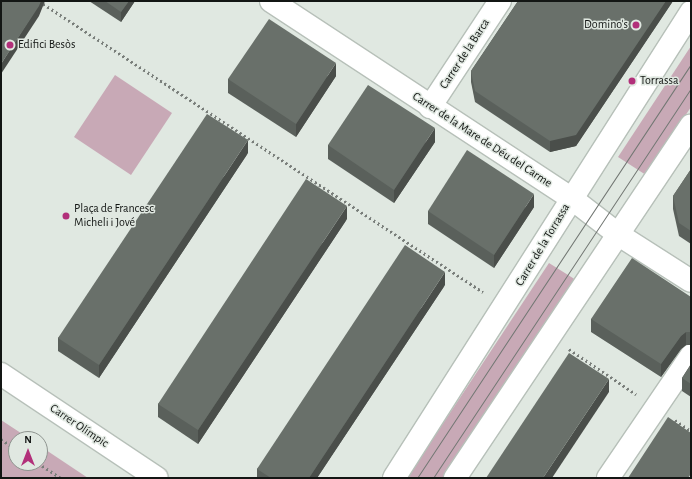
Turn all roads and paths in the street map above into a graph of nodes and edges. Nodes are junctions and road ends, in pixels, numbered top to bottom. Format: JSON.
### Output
{"nodes":[{"id":1,"x":39,"y":1,"type":"edge"},
{"id":2,"x":271,"y":1,"type":"edge"},
{"id":3,"x":500,"y":1,"type":"edge"},
{"id":4,"x":691,"y":12,"type":"edge"},
{"id":5,"x":430,"y":107,"type":"junction"},
{"id":6,"x":691,"y":126,"type":"edge"},
{"id":7,"x":572,"y":198,"type":"junction"},
{"id":8,"x":619,"y":235,"type":"junction"},
{"id":9,"x":691,"y":282,"type":"edge"},
{"id":10,"x":505,"y":307,"type":"junction"},
{"id":11,"x":548,"y":336,"type":"junction"},
{"id":12,"x":691,"y":356,"type":"edge"},
{"id":13,"x":1,"y":374,"type":"edge"},
{"id":14,"x":656,"y":408,"type":"junction"},
{"id":15,"x":691,"y":431,"type":"edge"},
{"id":16,"x":48,"y":470,"type":"edge"},
{"id":17,"x":61,"y":478,"type":"edge"},
{"id":18,"x":157,"y":478,"type":"edge"},
{"id":19,"x":394,"y":478,"type":"edge"},
{"id":20,"x":455,"y":478,"type":"edge"},
{"id":21,"x":608,"y":478,"type":"edge"}],
"edges":[{"from":1,"to":10,"type":"path"},
{"from":2,"to":5,"type":"street","name":"Carrer de la Mare de Déu del Carme"},
{"from":3,"to":5,"type":"street","name":"Carrer de la Barca"},
{"from":4,"to":7,"type":"street","name":"Carrer de la Torrassa"},
{"from":5,"to":7,"type":"street","name":"Carrer de la Mare de Déu del Carme"},
{"from":6,"to":8,"type":"street"},
{"from":7,"to":8,"type":"street","name":"Carrer de la Mare de Déu del Carme"},
{"from":7,"to":10,"type":"street","name":"Carrer de la Torrassa"},
{"from":8,"to":9,"type":"street","name":"Carrer de la Mare de Déu del Carme"},
{"from":8,"to":11,"type":"street"},
{"from":10,"to":19,"type":"street","name":"Carrer de la Torrassa"},
{"from":11,"to":14,"type":"path"},
{"from":11,"to":20,"type":"street"},
{"from":12,"to":14,"type":"street"},
{"from":13,"to":18,"type":"street","name":"Carrer Olímpic"},
{"from":14,"to":15,"type":"path"},
{"from":14,"to":21,"type":"street"},
{"from":16,"to":17,"type":"path"}]}
